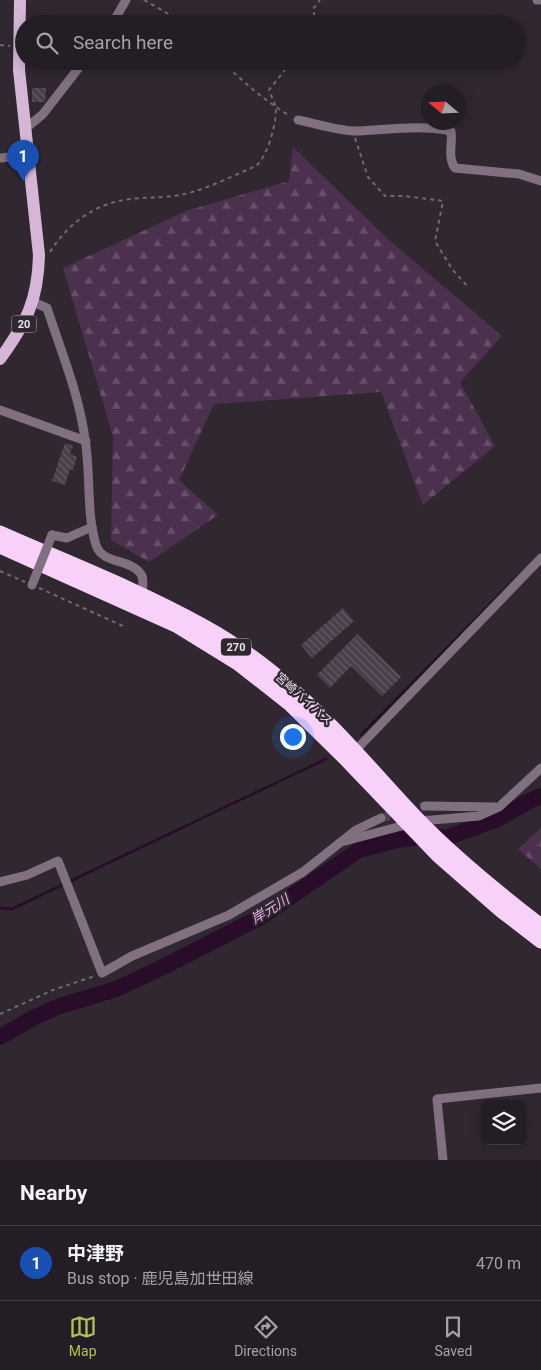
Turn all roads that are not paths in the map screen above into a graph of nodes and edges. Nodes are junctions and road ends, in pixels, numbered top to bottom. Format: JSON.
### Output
{"nodes":[{"id":1,"x":20,"y":0,"type":"edge"},
{"id":2,"x":126,"y":0,"type":"edge"},
{"id":3,"x":537,"y":0,"type":"edge"},
{"id":4,"x":541,"y":0,"type":"edge"},
{"id":5,"x":20,"y":15,"type":"edge"},
{"id":6,"x":117,"y":15,"type":"edge"},
{"id":7,"x":19,"y":70,"type":"edge"},
{"id":8,"x":77,"y":70,"type":"edge"},
{"id":9,"x":298,"y":120,"type":"road end"},
{"id":10,"x":25,"y":129,"type":"junction"},
{"id":11,"x":28,"y":155,"type":"junction"},
{"id":12,"x":0,"y":158,"type":"edge"},
{"id":13,"x":541,"y":181,"type":"edge"},
{"id":14,"x":33,"y":302,"type":"junction"},
{"id":15,"x":0,"y":359,"type":"edge"},
{"id":16,"x":0,"y":410,"type":"edge"},
{"id":17,"x":86,"y":441,"type":"junction"},
{"id":18,"x":92,"y":527,"type":"junction"},
{"id":19,"x":0,"y":533,"type":"edge"},
{"id":20,"x":0,"y":546,"type":"edge"},
{"id":21,"x":541,"y":558,"type":"edge"},
{"id":22,"x":32,"y":585,"type":"road end"},
{"id":23,"x":142,"y":595,"type":"junction"},
{"id":24,"x":350,"y":755,"type":"junction"},
{"id":25,"x":541,"y":768,"type":"edge"},
{"id":26,"x":425,"y":806,"type":"tunnel mouth"},
{"id":27,"x":500,"y":807,"type":"junction"},
{"id":28,"x":381,"y":818,"type":"tunnel mouth"},
{"id":29,"x":417,"y":826,"type":"junction"},
{"id":30,"x":340,"y":842,"type":"junction"},
{"id":31,"x":444,"y":853,"type":"junction"},
{"id":32,"x":0,"y":882,"type":"edge"},
{"id":33,"x":541,"y":926,"type":"edge"},
{"id":34,"x":541,"y":941,"type":"edge"},
{"id":35,"x":541,"y":1088,"type":"edge"},
{"id":36,"x":443,"y":1160,"type":"edge"}],
"edges":[{"from":1,"to":5,"type":"main road","number":"20"},
{"from":2,"to":6,"type":"street"},
{"from":3,"to":4,"type":"street"},
{"from":7,"to":10,"type":"main road","number":"20"},
{"from":8,"to":10,"type":"street"},
{"from":9,"to":13,"type":"street"},
{"from":10,"to":11,"type":"main road","number":"20"},
{"from":11,"to":12,"type":"street"},
{"from":11,"to":14,"type":"main road","number":"20"},
{"from":14,"to":15,"type":"main road","number":"20"},
{"from":14,"to":17,"type":"street"},
{"from":16,"to":17,"type":"street"},
{"from":17,"to":18,"type":"street"},
{"from":18,"to":22,"type":"street","bridge":true},
{"from":18,"to":23,"type":"street"},
{"from":19,"to":23,"type":"highway","name":"宮崎バイパス","number":"270"},
{"from":20,"to":24,"type":"highway","name":"宮崎バイパス","number":"270"},
{"from":21,"to":24,"type":"street"},
{"from":23,"to":24,"type":"highway","name":"宮崎バイパス","number":"270"},
{"from":24,"to":29,"type":"highway","name":"宮崎バイパス","number":"270"},
{"from":25,"to":27,"type":"street"},
{"from":26,"to":27,"type":"street"},
{"from":27,"to":29,"type":"street"},
{"from":28,"to":30,"type":"street"},
{"from":29,"to":30,"type":"street"},
{"from":29,"to":31,"type":"highway","name":"宮崎バイパス","number":"270"},
{"from":30,"to":32,"type":"street"},
{"from":31,"to":33,"type":"highway","name":"宮崎バイパス","number":"270"},
{"from":31,"to":34,"type":"highway","name":"宮崎バイパス","number":"270"},
{"from":35,"to":36,"type":"street"}]}
